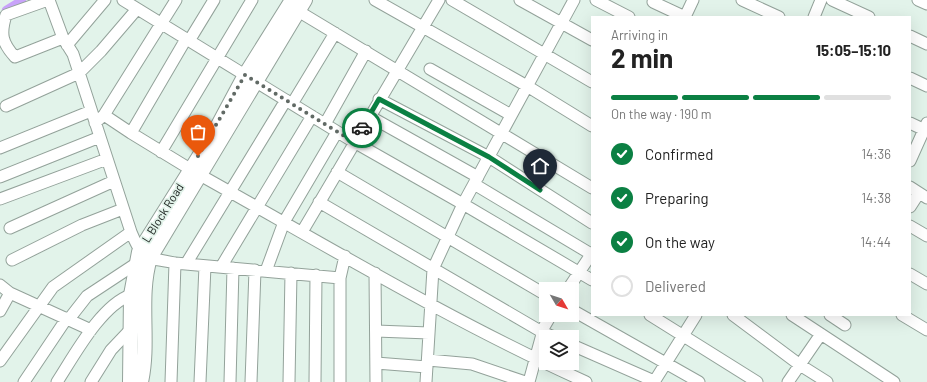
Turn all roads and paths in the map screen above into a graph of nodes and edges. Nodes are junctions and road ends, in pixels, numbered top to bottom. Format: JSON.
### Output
{"nodes":[{"id":1,"x":48,"y":0,"type":"edge"},
{"id":2,"x":105,"y":0,"type":"edge"},
{"id":3,"x":123,"y":0,"type":"edge"},
{"id":4,"x":176,"y":0,"type":"edge"},
{"id":5,"x":214,"y":0,"type":"edge"},
{"id":6,"x":252,"y":0,"type":"edge"},
{"id":7,"x":374,"y":0,"type":"edge"},
{"id":8,"x":439,"y":0,"type":"edge"},
{"id":9,"x":452,"y":0,"type":"edge"},
{"id":10,"x":520,"y":0,"type":"edge"},
{"id":11,"x":574,"y":0,"type":"edge"},
{"id":12,"x":596,"y":0,"type":"edge"},
{"id":13,"x":693,"y":0,"type":"edge"},
{"id":14,"x":742,"y":0,"type":"edge"},
{"id":15,"x":821,"y":0,"type":"edge"},
{"id":16,"x":832,"y":0,"type":"edge"},
{"id":17,"x":918,"y":0,"type":"edge"},
{"id":18,"x":653,"y":2,"type":"dead end"},
{"id":19,"x":299,"y":4,"type":"edge"},
{"id":20,"x":927,"y":4,"type":"edge"},
{"id":21,"x":137,"y":9,"type":"junction"},
{"id":22,"x":627,"y":16,"type":"edge"},
{"id":23,"x":683,"y":16,"type":"edge"},
{"id":24,"x":685,"y":16,"type":"edge"},
{"id":25,"x":777,"y":16,"type":"edge"},
{"id":26,"x":814,"y":16,"type":"edge"},
{"id":27,"x":867,"y":16,"type":"edge"},
{"id":28,"x":561,"y":23,"type":"junction"},
{"id":29,"x":162,"y":24,"type":"junction"},
{"id":30,"x":422,"y":28,"type":"junction"},
{"id":31,"x":335,"y":32,"type":"junction"},
{"id":32,"x":911,"y":36,"type":"edge"},
{"id":33,"x":591,"y":39,"type":"edge"},
{"id":34,"x":188,"y":40,"type":"junction"},
{"id":35,"x":65,"y":41,"type":"junction"},
{"id":36,"x":927,"y":44,"type":"edge"},
{"id":37,"x":366,"y":51,"type":"junction"},
{"id":38,"x":544,"y":54,"type":"junction"},
{"id":39,"x":217,"y":58,"type":"junction"},
{"id":40,"x":430,"y":69,"type":"dead end"},
{"id":41,"x":397,"y":70,"type":"junction"},
{"id":42,"x":79,"y":73,"type":"junction"},
{"id":43,"x":250,"y":78,"type":"junction"},
{"id":44,"x":911,"y":78,"type":"edge"},
{"id":45,"x":591,"y":81,"type":"edge"},
{"id":46,"x":527,"y":86,"type":"junction"},
{"id":47,"x":927,"y":86,"type":"edge"},
{"id":48,"x":379,"y":99,"type":"junction"},
{"id":49,"x":289,"y":102,"type":"junction"},
{"id":50,"x":6,"y":106,"type":"dead end"},
{"id":51,"x":91,"y":111,"type":"junction"},
{"id":52,"x":104,"y":115,"type":"junction"},
{"id":53,"x":511,"y":115,"type":"junction"},
{"id":54,"x":312,"y":116,"type":"junction"},
{"id":55,"x":369,"y":116,"type":"junction"},
{"id":56,"x":95,"y":123,"type":"junction"},
{"id":57,"x":911,"y":123,"type":"edge"},
{"id":58,"x":324,"y":124,"type":"junction"},
{"id":59,"x":591,"y":125,"type":"edge"},
{"id":60,"x":926,"y":128,"type":"edge"},
{"id":61,"x":337,"y":132,"type":"junction"},
{"id":62,"x":502,"y":132,"type":"junction"},
{"id":63,"x":131,"y":133,"type":"junction"},
{"id":64,"x":100,"y":137,"type":"junction"},
{"id":65,"x":354,"y":142,"type":"junction"},
{"id":66,"x":0,"y":148,"type":"edge"},
{"id":67,"x":161,"y":152,"type":"junction"},
{"id":68,"x":489,"y":157,"type":"junction"},
{"id":69,"x":107,"y":159,"type":"junction"},
{"id":70,"x":911,"y":159,"type":"edge"},
{"id":71,"x":195,"y":172,"type":"junction"},
{"id":72,"x":337,"y":172,"type":"junction"},
{"id":73,"x":0,"y":177,"type":"edge"},
{"id":74,"x":476,"y":180,"type":"junction"},
{"id":75,"x":114,"y":181,"type":"junction"},
{"id":76,"x":591,"y":187,"type":"edge"},
{"id":77,"x":230,"y":192,"type":"junction"},
{"id":78,"x":919,"y":193,"type":"edge"},
{"id":79,"x":0,"y":199,"type":"edge"},
{"id":80,"x":320,"y":202,"type":"junction"},
{"id":81,"x":463,"y":204,"type":"junction"},
{"id":82,"x":911,"y":205,"type":"edge"},
{"id":83,"x":257,"y":207,"type":"junction"},
{"id":84,"x":123,"y":209,"type":"junction"},
{"id":85,"x":284,"y":222,"type":"junction"},
{"id":86,"x":591,"y":222,"type":"edge"},
{"id":87,"x":911,"y":227,"type":"edge"},
{"id":88,"x":10,"y":228,"type":"dead end"},
{"id":89,"x":131,"y":232,"type":"junction"},
{"id":90,"x":302,"y":232,"type":"junction"},
{"id":91,"x":927,"y":236,"type":"edge"},
{"id":92,"x":447,"y":237,"type":"junction"},
{"id":93,"x":591,"y":253,"type":"edge"},
{"id":94,"x":591,"y":255,"type":"edge"},
{"id":95,"x":344,"y":256,"type":"junction"},
{"id":96,"x":142,"y":258,"type":"junction"},
{"id":97,"x":12,"y":260,"type":"dead end"},
{"id":98,"x":175,"y":263,"type":"junction"},
{"id":99,"x":186,"y":264,"type":"junction"},
{"id":100,"x":205,"y":266,"type":"junction"},
{"id":101,"x":221,"y":267,"type":"junction"},
{"id":102,"x":233,"y":268,"type":"junction"},
{"id":103,"x":434,"y":268,"type":"junction"},
{"id":104,"x":260,"y":271,"type":"junction"},
{"id":105,"x":291,"y":273,"type":"junction"},
{"id":106,"x":579,"y":273,"type":"junction"},
{"id":107,"x":376,"y":274,"type":"junction"},
{"id":108,"x":316,"y":275,"type":"junction"},
{"id":109,"x":911,"y":275,"type":"edge"},
{"id":110,"x":340,"y":278,"type":"junction"},
{"id":111,"x":591,"y":279,"type":"edge"},
{"id":112,"x":573,"y":282,"type":"edge"},
{"id":113,"x":927,"y":284,"type":"edge"},
{"id":114,"x":0,"y":285,"type":"edge"},
{"id":115,"x":539,"y":291,"type":"edge"},
{"id":116,"x":10,"y":293,"type":"junction"},
{"id":117,"x":131,"y":295,"type":"junction"},
{"id":118,"x":431,"y":304,"type":"junction"},
{"id":119,"x":40,"y":305,"type":"junction"},
{"id":120,"x":0,"y":311,"type":"edge"},
{"id":121,"x":579,"y":314,"type":"edge"},
{"id":122,"x":652,"y":316,"type":"edge"},
{"id":123,"x":695,"y":316,"type":"edge"},
{"id":124,"x":734,"y":316,"type":"edge"},
{"id":125,"x":794,"y":316,"type":"edge"},
{"id":126,"x":831,"y":316,"type":"edge"},
{"id":127,"x":904,"y":316,"type":"edge"},
{"id":128,"x":68,"y":319,"type":"junction"},
{"id":129,"x":845,"y":326,"type":"dead end"},
{"id":130,"x":91,"y":330,"type":"junction"},
{"id":131,"x":130,"y":330,"type":"junction"},
{"id":132,"x":539,"y":330,"type":"edge"},
{"id":133,"x":927,"y":330,"type":"edge"},
{"id":134,"x":376,"y":331,"type":"junction"},
{"id":135,"x":429,"y":333,"type":"junction"},
{"id":136,"x":682,"y":334,"type":"junction"},
{"id":137,"x":821,"y":334,"type":"junction"},
{"id":138,"x":539,"y":344,"type":"edge"},
{"id":139,"x":579,"y":348,"type":"edge"},
{"id":140,"x":138,"y":358,"type":"junction"},
{"id":141,"x":535,"y":359,"type":"junction"},
{"id":142,"x":0,"y":361,"type":"edge"},
{"id":143,"x":376,"y":362,"type":"junction"},
{"id":144,"x":666,"y":362,"type":"junction"},
{"id":145,"x":428,"y":364,"type":"junction"},
{"id":146,"x":800,"y":365,"type":"junction"},
{"id":147,"x":138,"y":381,"type":"edge"},
{"id":148,"x":654,"y":381,"type":"edge"},
{"id":149,"x":24,"y":382,"type":"edge"},
{"id":150,"x":57,"y":382,"type":"edge"},
{"id":151,"x":91,"y":382,"type":"edge"},
{"id":152,"x":171,"y":382,"type":"edge"},
{"id":153,"x":200,"y":382,"type":"edge"},
{"id":154,"x":230,"y":382,"type":"edge"},
{"id":155,"x":251,"y":382,"type":"edge"},
{"id":156,"x":289,"y":382,"type":"edge"},
{"id":157,"x":315,"y":382,"type":"edge"},
{"id":158,"x":340,"y":382,"type":"edge"},
{"id":159,"x":376,"y":382,"type":"edge"},
{"id":160,"x":426,"y":382,"type":"edge"},
{"id":161,"x":524,"y":382,"type":"edge"},
{"id":162,"x":529,"y":382,"type":"edge"},
{"id":163,"x":586,"y":382,"type":"edge"},
{"id":164,"x":698,"y":382,"type":"edge"},
{"id":165,"x":757,"y":382,"type":"edge"},
{"id":166,"x":788,"y":382,"type":"edge"},
{"id":167,"x":826,"y":382,"type":"edge"},
{"id":168,"x":894,"y":382,"type":"edge"}],
"edges":[{"from":1,"to":35,"type":"street"},
{"from":1,"to":35,"type":"street"},
{"from":2,"to":35,"type":"street"},
{"from":3,"to":21,"type":"street"},
{"from":4,"to":29,"type":"street"},
{"from":5,"to":34,"type":"street"},
{"from":6,"to":39,"type":"street"},
{"from":7,"to":30,"type":"street"},
{"from":8,"to":30,"type":"street"},
{"from":9,"to":38,"type":"street"},
{"from":10,"to":28,"type":"street"},
{"from":11,"to":28,"type":"street"},
{"from":12,"to":22,"type":"street"},
{"from":13,"to":24,"type":"street"},
{"from":14,"to":25,"type":"street"},
{"from":15,"to":26,"type":"street"},
{"from":16,"to":27,"type":"street"},
{"from":17,"to":20,"type":"street"},
{"from":18,"to":23,"type":"street"},
{"from":19,"to":31,"type":"street"},
{"from":19,"to":43,"type":"main road","name":"L Block Road"},
{"from":21,"to":29,"type":"street"},
{"from":21,"to":42,"type":"street"},
{"from":28,"to":33,"type":"street"},
{"from":28,"to":38,"type":"street"},
{"from":29,"to":34,"type":"street"},
{"from":29,"to":52,"type":"street"},
{"from":30,"to":41,"type":"street"},
{"from":30,"to":46,"type":"street"},
{"from":31,"to":37,"type":"street"},
{"from":31,"to":49,"type":"street"},
{"from":32,"to":36,"type":"street"},
{"from":34,"to":39,"type":"street"},
{"from":34,"to":63,"type":"street"},
{"from":35,"to":42,"type":"street"},
{"from":37,"to":41,"type":"street"},
{"from":37,"to":58,"type":"street"},
{"from":38,"to":45,"type":"street"},
{"from":38,"to":46,"type":"street"},
{"from":39,"to":43,"type":"street"},
{"from":39,"to":67,"type":"street"},
{"from":40,"to":53,"type":"street"},
{"from":41,"to":48,"type":"street"},
{"from":41,"to":62,"type":"street"},
{"from":42,"to":50,"type":"street"},
{"from":42,"to":51,"type":"street"},
{"from":43,"to":49,"type":"street"},
{"from":43,"to":71,"type":"main road","name":"L Block Road"},
{"from":44,"to":47,"type":"street"},
{"from":46,"to":53,"type":"street"},
{"from":46,"to":59,"type":"street"},
{"from":48,"to":55,"type":"street"},
{"from":48,"to":68,"type":"street"},
{"from":49,"to":54,"type":"street"},
{"from":49,"to":77,"type":"street"},
{"from":51,"to":56,"type":"street"},
{"from":51,"to":66,"type":"street"},
{"from":52,"to":56,"type":"street"},
{"from":52,"to":63,"type":"street"},
{"from":53,"to":62,"type":"street"},
{"from":54,"to":58,"type":"street"},
{"from":54,"to":83,"type":"street"},
{"from":55,"to":65,"type":"street"},
{"from":55,"to":74,"type":"street"},
{"from":56,"to":64,"type":"street"},
{"from":57,"to":60,"type":"street"},
{"from":58,"to":61,"type":"street"},
{"from":60,"to":70,"type":"street"},
{"from":61,"to":65,"type":"street"},
{"from":61,"to":85,"type":"street"},
{"from":62,"to":68,"type":"street"},
{"from":62,"to":76,"type":"street"},
{"from":63,"to":67,"type":"street"},
{"from":64,"to":69,"type":"street"},
{"from":64,"to":73,"type":"street"},
{"from":65,"to":72,"type":"street"},
{"from":65,"to":81,"type":"street"},
{"from":67,"to":71,"type":"street"},
{"from":68,"to":74,"type":"street"},
{"from":68,"to":86,"type":"street"},
{"from":69,"to":75,"type":"street"},
{"from":69,"to":79,"type":"street"},
{"from":71,"to":77,"type":"street"},
{"from":71,"to":96,"type":"main road","name":"L Block Road"},
{"from":72,"to":80,"type":"street"},
{"from":72,"to":92,"type":"street"},
{"from":74,"to":81,"type":"street"},
{"from":74,"to":93,"type":"street"},
{"from":75,"to":84,"type":"street"},
{"from":75,"to":88,"type":"street"},
{"from":77,"to":83,"type":"street"},
{"from":77,"to":99,"type":"street"},
{"from":78,"to":82,"type":"street"},
{"from":80,"to":90,"type":"street"},
{"from":80,"to":103,"type":"street"},
{"from":81,"to":92,"type":"street"},
{"from":81,"to":106,"type":"street"},
{"from":83,"to":85,"type":"street"},
{"from":83,"to":101,"type":"street"},
{"from":84,"to":89,"type":"street"},
{"from":84,"to":97,"type":"street"},
{"from":85,"to":90,"type":"street"},
{"from":85,"to":104,"type":"street"},
{"from":87,"to":91,"type":"street"},
{"from":89,"to":96,"type":"street"},
{"from":89,"to":119,"type":"street"},
{"from":90,"to":95,"type":"street"},
{"from":92,"to":103,"type":"street"},
{"from":92,"to":115,"type":"street"},
{"from":94,"to":106,"type":"street"},
{"from":95,"to":107,"type":"street"},
{"from":95,"to":110,"type":"street"},
{"from":96,"to":98,"type":"street"},
{"from":96,"to":117,"type":"main road","name":"L Block Road"},
{"from":96,"to":128,"type":"street"},
{"from":96,"to":140,"type":"main road","name":"L Block Road"},
{"from":98,"to":99,"type":"street"},
{"from":98,"to":152,"type":"street"},
{"from":99,"to":100,"type":"street"},
{"from":100,"to":101,"type":"street"},
{"from":100,"to":153,"type":"street"},
{"from":101,"to":102,"type":"street"},
{"from":102,"to":104,"type":"street"},
{"from":102,"to":154,"type":"street"},
{"from":103,"to":118,"type":"street"},
{"from":103,"to":132,"type":"street"},
{"from":104,"to":105,"type":"street"},
{"from":104,"to":155,"type":"street"},
{"from":105,"to":108,"type":"street"},
{"from":105,"to":156,"type":"street"},
{"from":106,"to":111,"type":"street"},
{"from":106,"to":112,"type":"street"},
{"from":107,"to":118,"type":"street"},
{"from":107,"to":134,"type":"street"},
{"from":108,"to":110,"type":"street"},
{"from":108,"to":157,"type":"street"},
{"from":109,"to":113,"type":"street"},
{"from":110,"to":158,"type":"street"},
{"from":114,"to":116,"type":"street"},
{"from":116,"to":119,"type":"street"},
{"from":116,"to":120,"type":"street"},
{"from":117,"to":130,"type":"street"},
{"from":117,"to":131,"type":"main road","name":"L Block Road"},
{"from":118,"to":135,"type":"street"},
{"from":118,"to":141,"type":"street"},
{"from":119,"to":128,"type":"street"},
{"from":119,"to":142,"type":"street"},
{"from":121,"to":144,"type":"street"},
{"from":122,"to":136,"type":"street"},
{"from":123,"to":136,"type":"street"},
{"from":124,"to":146,"type":"street"},
{"from":125,"to":137,"type":"street"},
{"from":126,"to":129,"type":"street"},
{"from":127,"to":133,"type":"street"},
{"from":128,"to":130,"type":"street"},
{"from":128,"to":149,"type":"street"},
{"from":130,"to":150,"type":"street"},
{"from":131,"to":140,"type":"main road","name":"L Block Road"},
{"from":131,"to":151,"type":"street"},
{"from":134,"to":135,"type":"street"},
{"from":134,"to":143,"type":"street"},
{"from":135,"to":145,"type":"street"},
{"from":136,"to":144,"type":"street"},
{"from":136,"to":165,"type":"street"},
{"from":137,"to":146,"type":"street"},
{"from":137,"to":168,"type":"street"},
{"from":138,"to":141,"type":"street"},
{"from":139,"to":148,"type":"street"},
{"from":140,"to":147,"type":"main road","name":"L Block Road"},
{"from":141,"to":162,"type":"street"},
{"from":141,"to":163,"type":"street"},
{"from":143,"to":145,"type":"street"},
{"from":143,"to":159,"type":"street"},
{"from":144,"to":148,"type":"street"},
{"from":144,"to":164,"type":"street"},
{"from":145,"to":160,"type":"street"},
{"from":145,"to":161,"type":"street"},
{"from":146,"to":166,"type":"street"},
{"from":146,"to":167,"type":"street"}]}
